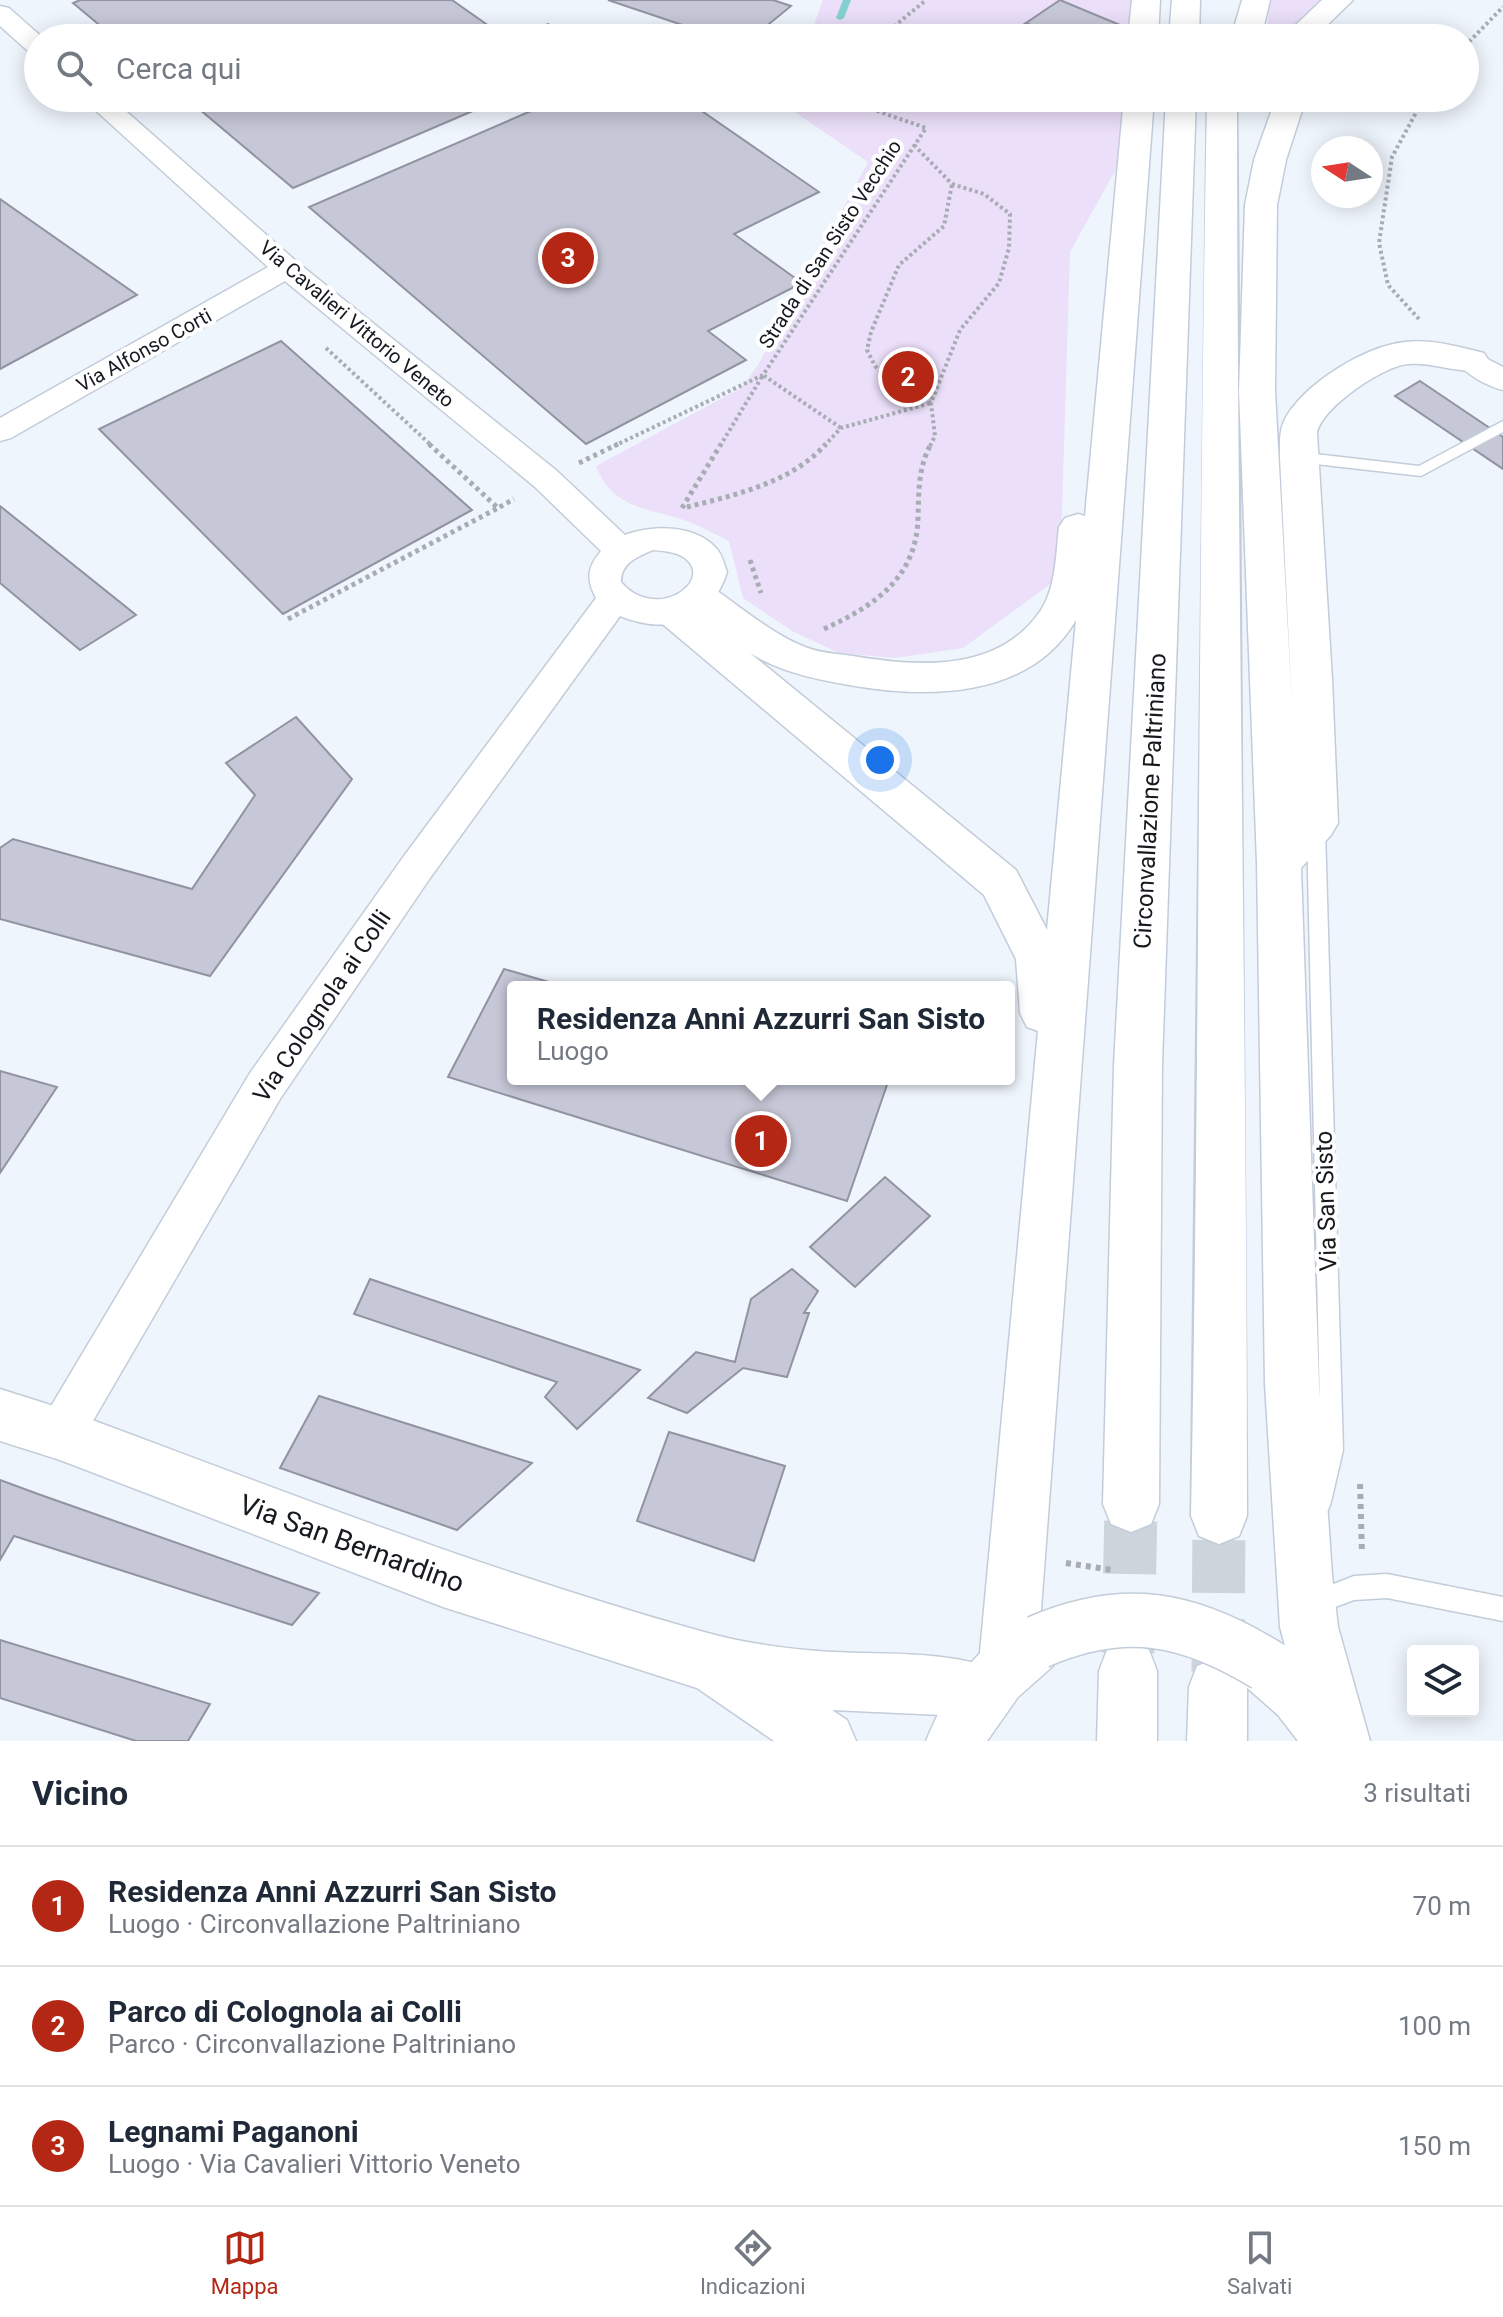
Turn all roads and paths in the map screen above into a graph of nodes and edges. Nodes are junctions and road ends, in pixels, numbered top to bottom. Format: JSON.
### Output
{"nodes":[{"id":1,"x":926,"y":0,"type":"edge"},
{"id":2,"x":1146,"y":0,"type":"edge"},
{"id":3,"x":1186,"y":0,"type":"edge"},
{"id":4,"x":1232,"y":0,"type":"edge"},
{"id":5,"x":1256,"y":0,"type":"edge"},
{"id":6,"x":1351,"y":3,"type":"edge"},
{"id":7,"x":1503,"y":7,"type":"edge"},
{"id":8,"x":0,"y":13,"type":"edge"},
{"id":9,"x":897,"y":24,"type":"edge"},
{"id":10,"x":1144,"y":24,"type":"edge"},
{"id":11,"x":1185,"y":24,"type":"edge"},
{"id":12,"x":1229,"y":24,"type":"edge"},
{"id":13,"x":1250,"y":24,"type":"edge"},
{"id":14,"x":1319,"y":24,"type":"edge"},
{"id":15,"x":1341,"y":24,"type":"edge"},
{"id":16,"x":1479,"y":32,"type":"edge"},
{"id":17,"x":24,"y":34,"type":"edge"},
{"id":18,"x":111,"y":112,"type":"edge"},
{"id":19,"x":880,"y":112,"type":"edge"},
{"id":20,"x":1138,"y":112,"type":"edge"},
{"id":21,"x":1180,"y":112,"type":"edge"},
{"id":22,"x":1234,"y":112,"type":"edge"},
{"id":23,"x":1286,"y":112,"type":"edge"},
{"id":24,"x":1416,"y":112,"type":"edge"},
{"id":25,"x":914,"y":145,"type":"junction"},
{"id":26,"x":952,"y":184,"type":"junction"},
{"id":27,"x":287,"y":268,"type":"junction"},
{"id":28,"x":1124,"y":283,"type":"junction"},
{"id":29,"x":1413,"y":314,"type":"dead end"},
{"id":30,"x":316,"y":339,"type":"dead end"},
{"id":31,"x":1472,"y":361,"type":"joint"},
{"id":32,"x":763,"y":375,"type":"junction"},
{"id":33,"x":1503,"y":380,"type":"edge"},
{"id":34,"x":931,"y":403,"type":"junction"},
{"id":35,"x":1503,"y":426,"type":"edge"},
{"id":36,"x":841,"y":428,"type":"junction"},
{"id":37,"x":0,"y":431,"type":"edge"},
{"id":38,"x":1298,"y":457,"type":"junction"},
{"id":39,"x":546,"y":479,"type":"junction"},
{"id":40,"x":498,"y":508,"type":"junction"},
{"id":41,"x":681,"y":509,"type":"junction"},
{"id":42,"x":694,"y":516,"type":"dead end"},
{"id":43,"x":620,"y":550,"type":"junction"},
{"id":44,"x":749,"y":559,"type":"dead end"},
{"id":45,"x":615,"y":598,"type":"junction"},
{"id":46,"x":765,"y":599,"type":"dead end"},
{"id":47,"x":1265,"y":602,"type":"junction"},
{"id":48,"x":686,"y":605,"type":"junction"},
{"id":49,"x":288,"y":619,"type":"dead end"},
{"id":50,"x":820,"y":631,"type":"dead end"},
{"id":51,"x":1312,"y":679,"type":"junction"},
{"id":52,"x":1316,"y":823,"type":"junction"},
{"id":53,"x":1279,"y":863,"type":"junction"},
{"id":54,"x":1047,"y":1206,"type":"junction"},
{"id":55,"x":0,"y":1415,"type":"edge"},
{"id":56,"x":60,"y":1434,"type":"junction"},
{"id":57,"x":1131,"y":1504,"type":"tunnel mouth"},
{"id":58,"x":1219,"y":1516,"type":"tunnel mouth"},
{"id":59,"x":1305,"y":1591,"type":"junction"},
{"id":60,"x":1503,"y":1609,"type":"edge"},
{"id":61,"x":707,"y":1662,"type":"junction"},
{"id":62,"x":1128,"y":1671,"type":"tunnel mouth"},
{"id":63,"x":996,"y":1685,"type":"edge"},
{"id":64,"x":1234,"y":1697,"type":"edge"},
{"id":65,"x":826,"y":1741,"type":"edge"},
{"id":66,"x":1127,"y":1741,"type":"edge"},
{"id":67,"x":1337,"y":1741,"type":"edge"}],
"edges":[{"from":1,"to":9,"type":"path"},
{"from":2,"to":10,"type":"main road"},
{"from":3,"to":11,"type":"main road"},
{"from":4,"to":12,"type":"main road"},
{"from":5,"to":13,"type":"main road"},
{"from":6,"to":14,"type":"main road"},
{"from":6,"to":15,"type":"main road"},
{"from":7,"to":16,"type":"path"},
{"from":8,"to":17,"type":"street"},
{"from":18,"to":27,"type":"street","name":"Via Cavalieri Vittorio Veneto"},
{"from":19,"to":25,"type":"path","name":"Strada di San Sisto Vecchio"},
{"from":20,"to":28,"type":"main road"},
{"from":21,"to":57,"type":"main road","name":"Circonvallazione Paltriniano"},
{"from":22,"to":58,"type":"main road"},
{"from":23,"to":47,"type":"main road"},
{"from":24,"to":29,"type":"path"},
{"from":25,"to":26,"type":"path"},
{"from":25,"to":32,"type":"path","name":"Strada di San Sisto Vecchio"},
{"from":26,"to":34,"type":"path"},
{"from":26,"to":34,"type":"path"},
{"from":27,"to":37,"type":"street","name":"Via Alfonso Corti"},
{"from":27,"to":39,"type":"street","name":"Via Cavalieri Vittorio Veneto"},
{"from":28,"to":48,"type":"main road"},
{"from":28,"to":54,"type":"main road"},
{"from":30,"to":40,"type":"path"},
{"from":31,"to":33,"type":"street"},
{"from":31,"to":38,"type":"main road"},
{"from":32,"to":36,"type":"path","name":"Strada di San Sisto Vecchio"},
{"from":32,"to":39,"type":"path"},
{"from":32,"to":41,"type":"path","name":"Strada di San Sisto Vecchio"},
{"from":34,"to":36,"type":"path"},
{"from":34,"to":50,"type":"path"},
{"from":35,"to":38,"type":"lane"},
{"from":36,"to":41,"type":"path"},
{"from":38,"to":51,"type":"main road"},
{"from":39,"to":40,"type":"path"},
{"from":39,"to":43,"type":"street","name":"Via Cavalieri Vittorio Veneto"},
{"from":40,"to":49,"type":"path"},
{"from":41,"to":42,"type":"path"},
{"from":43,"to":45,"type":"street"},
{"from":43,"to":48,"type":"street"},
{"from":44,"to":46,"type":"path"},
{"from":45,"to":48,"type":"street"},
{"from":45,"to":56,"type":"street","name":"Via Colognola ai Colli"},
{"from":47,"to":51,"type":"main road"},
{"from":47,"to":53,"type":"main road"},
{"from":48,"to":54,"type":"main road"},
{"from":51,"to":52,"type":"main road"},
{"from":52,"to":53,"type":"main road"},
{"from":52,"to":59,"type":"lane","name":"Via San Sisto"},
{"from":53,"to":59,"type":"main road"},
{"from":54,"to":63,"type":"main road"},
{"from":55,"to":56,"type":"main road","name":"Via San Bernardino"},
{"from":56,"to":61,"type":"main road","name":"Via San Bernardino"},
{"from":59,"to":60,"type":"lane"},
{"from":59,"to":67,"type":"main road"},
{"from":61,"to":63,"type":"main road","name":"Via San Bernardino"},
{"from":61,"to":65,"type":"main road","name":"Via San Bernardino"},
{"from":62,"to":66,"type":"main road"},
{"from":63,"to":64,"type":"main road","bridge":true},
{"from":64,"to":67,"type":"main road"}]}
